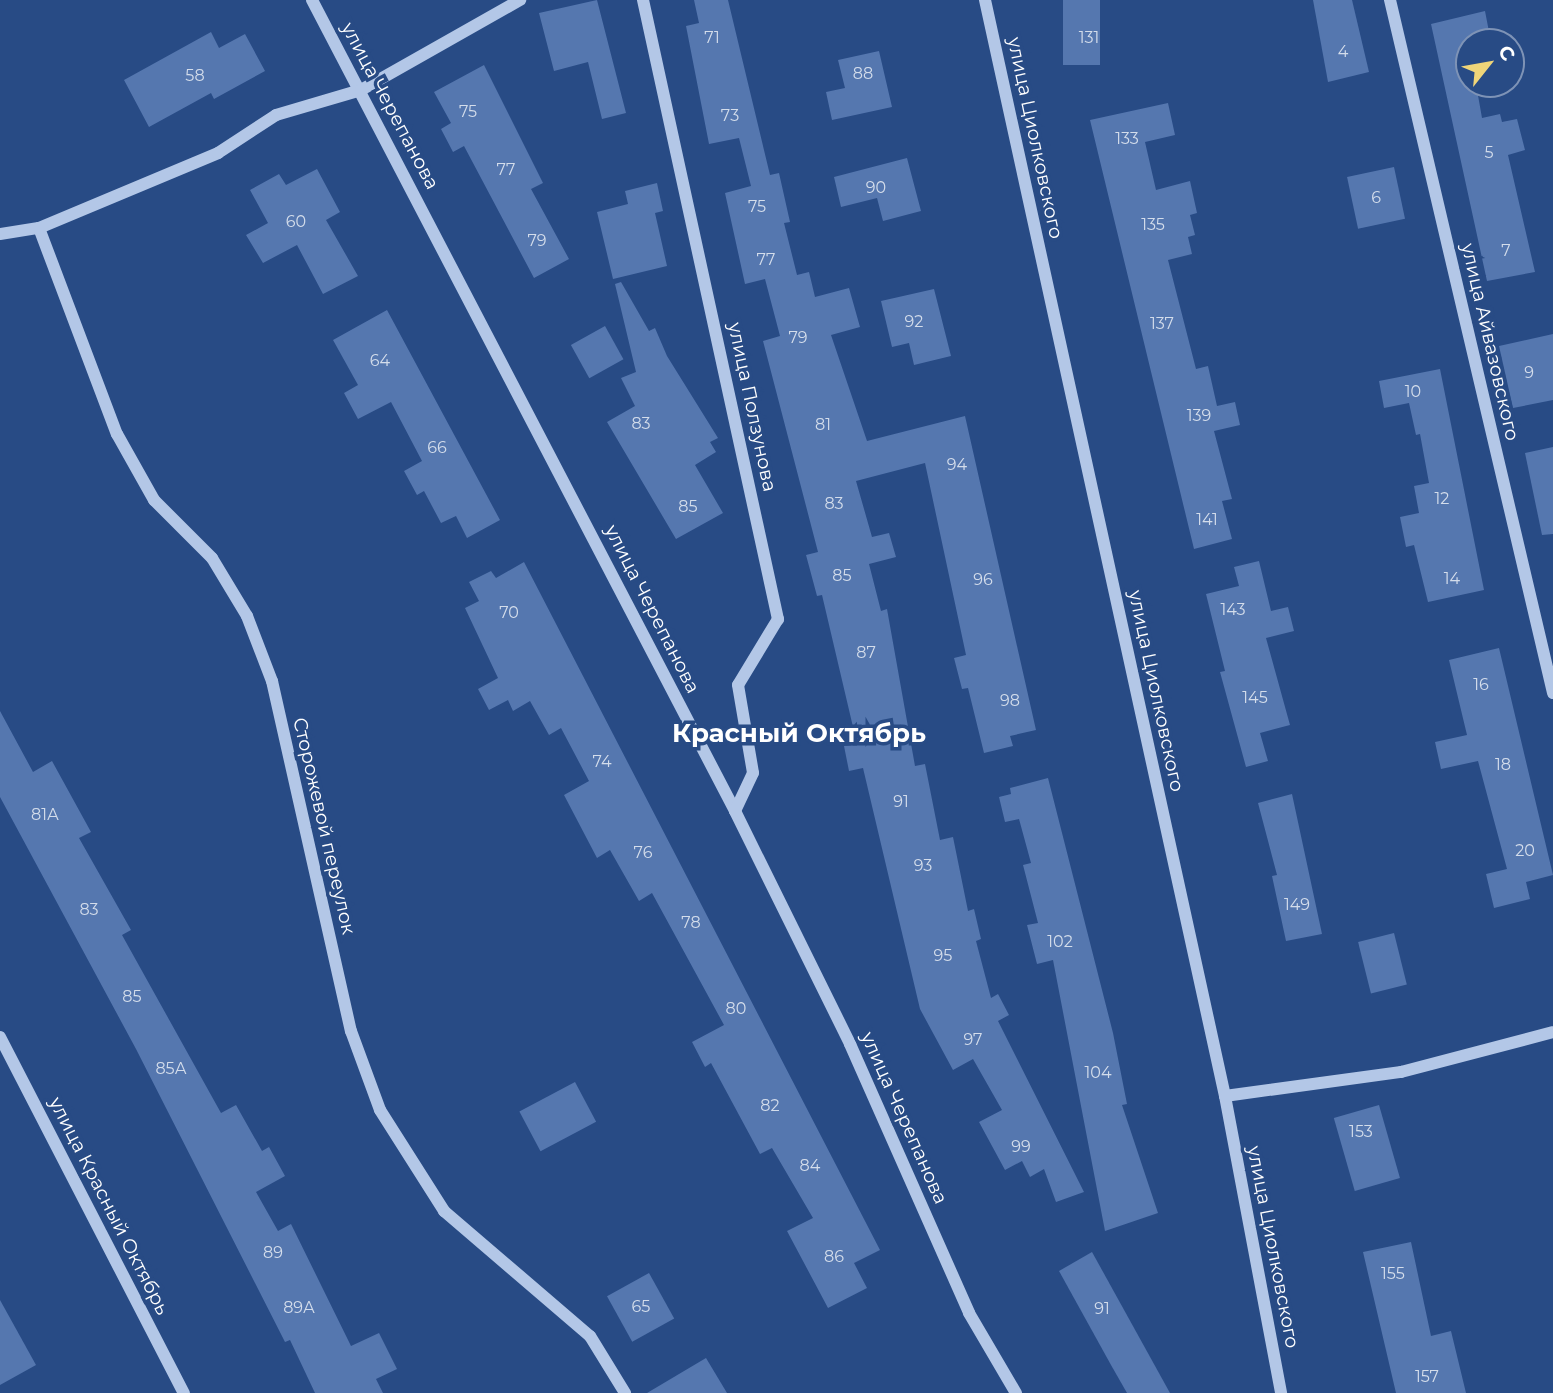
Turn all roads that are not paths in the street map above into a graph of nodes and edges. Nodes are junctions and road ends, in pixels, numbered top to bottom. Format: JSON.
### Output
{"nodes":[{"id":1,"x":312,"y":0,"type":"edge"},
{"id":2,"x":520,"y":0,"type":"edge"},
{"id":3,"x":643,"y":0,"type":"edge"},
{"id":4,"x":985,"y":0,"type":"edge"},
{"id":5,"x":1390,"y":0,"type":"edge"},
{"id":6,"x":361,"y":90,"type":"junction"},
{"id":7,"x":39,"y":228,"type":"junction"},
{"id":8,"x":0,"y":234,"type":"edge"},
{"id":9,"x":1553,"y":693,"type":"edge"},
{"id":10,"x":735,"y":811,"type":"junction"},
{"id":11,"x":1553,"y":1032,"type":"edge"},
{"id":12,"x":0,"y":1037,"type":"edge"},
{"id":13,"x":1225,"y":1096,"type":"junction"},
{"id":14,"x":184,"y":1393,"type":"edge"},
{"id":15,"x":625,"y":1393,"type":"edge"},
{"id":16,"x":1016,"y":1393,"type":"edge"},
{"id":17,"x":1281,"y":1393,"type":"edge"}],
"edges":[{"from":1,"to":6,"type":"street","name":"улица Черепанова"},
{"from":2,"to":6,"type":"street"},
{"from":3,"to":10,"type":"street","name":"улица Ползунова"},
{"from":4,"to":13,"type":"street","name":"улица Циолковского"},
{"from":5,"to":9,"type":"street","name":"улица Айвазовского"},
{"from":6,"to":7,"type":"street"},
{"from":6,"to":10,"type":"street","name":"улица Черепанова"},
{"from":7,"to":8,"type":"street"},
{"from":7,"to":15,"type":"street","name":"Сторожевой переулок"},
{"from":10,"to":16,"type":"street","name":"улица Черепанова"},
{"from":11,"to":13,"type":"street"},
{"from":12,"to":14,"type":"street","name":"улица Красный Октябрь"},
{"from":13,"to":17,"type":"street","name":"улица Циолковского"}]}
